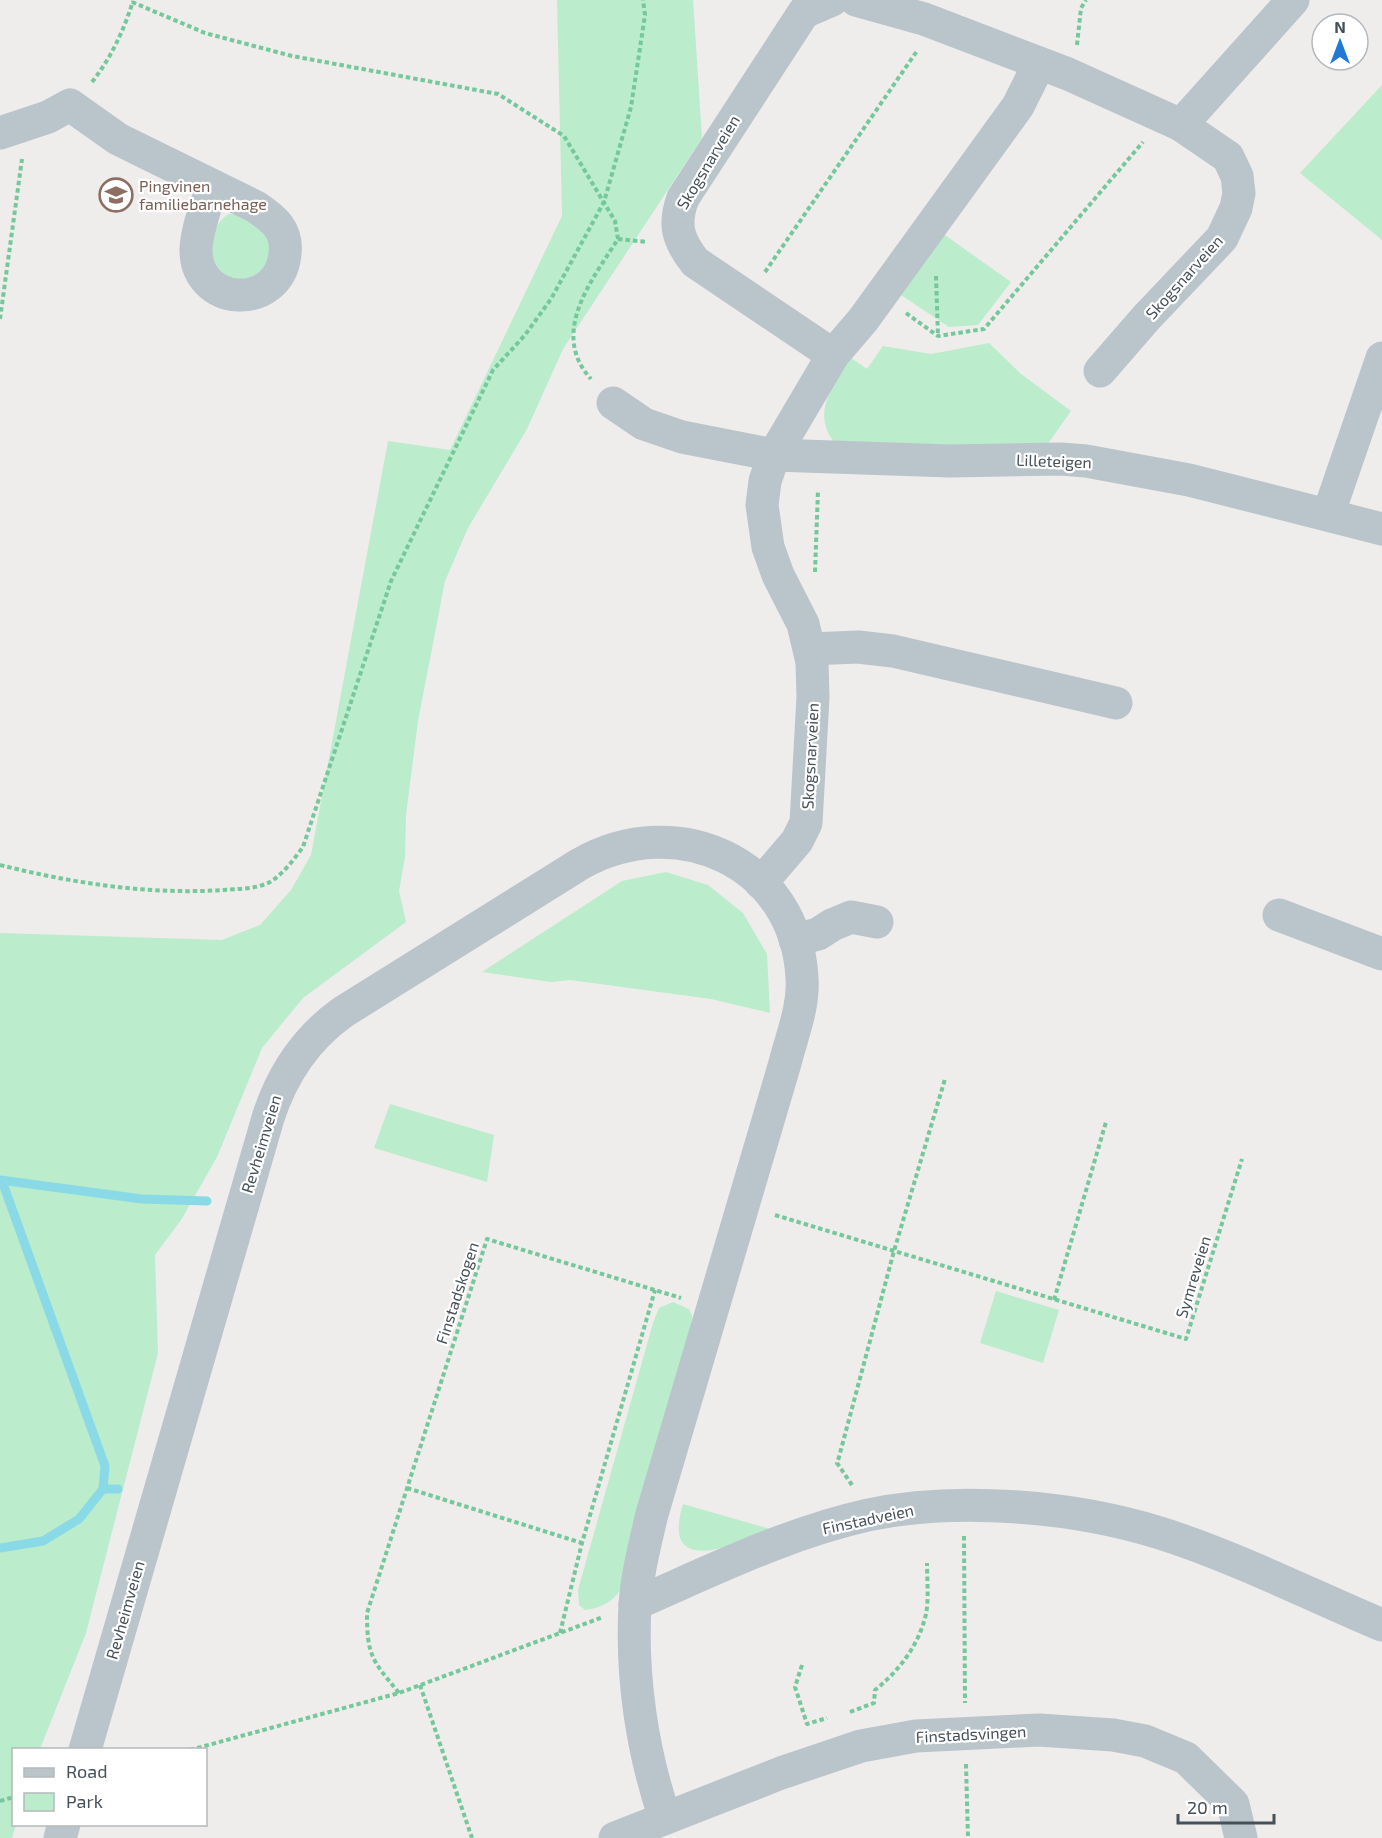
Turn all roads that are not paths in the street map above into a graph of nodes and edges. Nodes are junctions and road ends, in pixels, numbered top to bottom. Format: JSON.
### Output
{"nodes":[{"id":1,"x":832,"y":0,"type":"edge"},
{"id":2,"x":856,"y":0,"type":"edge"},
{"id":3,"x":1293,"y":0,"type":"edge"},
{"id":4,"x":931,"y":14,"type":"edge"},
{"id":5,"x":1053,"y":69,"type":"junction"},
{"id":6,"x":1173,"y":121,"type":"junction"},
{"id":7,"x":13,"y":129,"type":"edge"},
{"id":8,"x":212,"y":186,"type":"dead end"},
{"id":9,"x":833,"y":355,"type":"junction"},
{"id":10,"x":1382,"y":358,"type":"edge"},
{"id":11,"x":1100,"y":371,"type":"dead end"},
{"id":12,"x":613,"y":402,"type":"road end"},
{"id":13,"x":774,"y":455,"type":"junction"},
{"id":14,"x":1328,"y":514,"type":"junction"},
{"id":15,"x":1382,"y":529,"type":"edge"},
{"id":16,"x":810,"y":650,"type":"junction"},
{"id":17,"x":1116,"y":703,"type":"dead end"},
{"id":18,"x":761,"y":883,"type":"junction"},
{"id":19,"x":1279,"y":915,"type":"dead end"},
{"id":20,"x":877,"y":922,"type":"dead end"},
{"id":21,"x":795,"y":940,"type":"junction"},
{"id":22,"x":1382,"y":954,"type":"edge"},
{"id":23,"x":635,"y":1604,"type":"junction"},
{"id":24,"x":1382,"y":1625,"type":"edge"},
{"id":25,"x":85,"y":1748,"type":"edge"},
{"id":26,"x":665,"y":1818,"type":"junction"},
{"id":27,"x":615,"y":1838,"type":"edge"},
{"id":28,"x":1241,"y":1838,"type":"edge"}],
"edges":[{"from":1,"to":9,"type":"street","name":"Skogsnarveien"},
{"from":2,"to":4,"type":"street","name":"Skogsnarveien"},
{"from":3,"to":6,"type":"street"},
{"from":4,"to":5,"type":"street","name":"Skogsnarveien"},
{"from":5,"to":6,"type":"street","name":"Skogsnarveien"},
{"from":5,"to":9,"type":"street","name":"Skogsnarveien"},
{"from":6,"to":11,"type":"street","name":"Skogsnarveien"},
{"from":7,"to":8,"type":"street"},
{"from":9,"to":13,"type":"street","name":"Skogsnarveien"},
{"from":10,"to":14,"type":"street"},
{"from":12,"to":13,"type":"street"},
{"from":13,"to":14,"type":"street","name":"Lilleteigen"},
{"from":13,"to":16,"type":"street","name":"Skogsnarveien"},
{"from":14,"to":15,"type":"street","name":"Lilleteigen"},
{"from":16,"to":17,"type":"street"},
{"from":16,"to":18,"type":"street","name":"Skogsnarveien"},
{"from":18,"to":21,"type":"street","name":"Revheimveien"},
{"from":18,"to":25,"type":"street","name":"Revheimveien"},
{"from":19,"to":22,"type":"street"},
{"from":20,"to":21,"type":"street"},
{"from":21,"to":23,"type":"street","name":"Revheimveien"},
{"from":23,"to":24,"type":"street","name":"Finstadveien"},
{"from":23,"to":26,"type":"street"},
{"from":26,"to":27,"type":"street","name":"Finstadsvingen"},
{"from":26,"to":28,"type":"street","name":"Finstadsvingen"}]}
